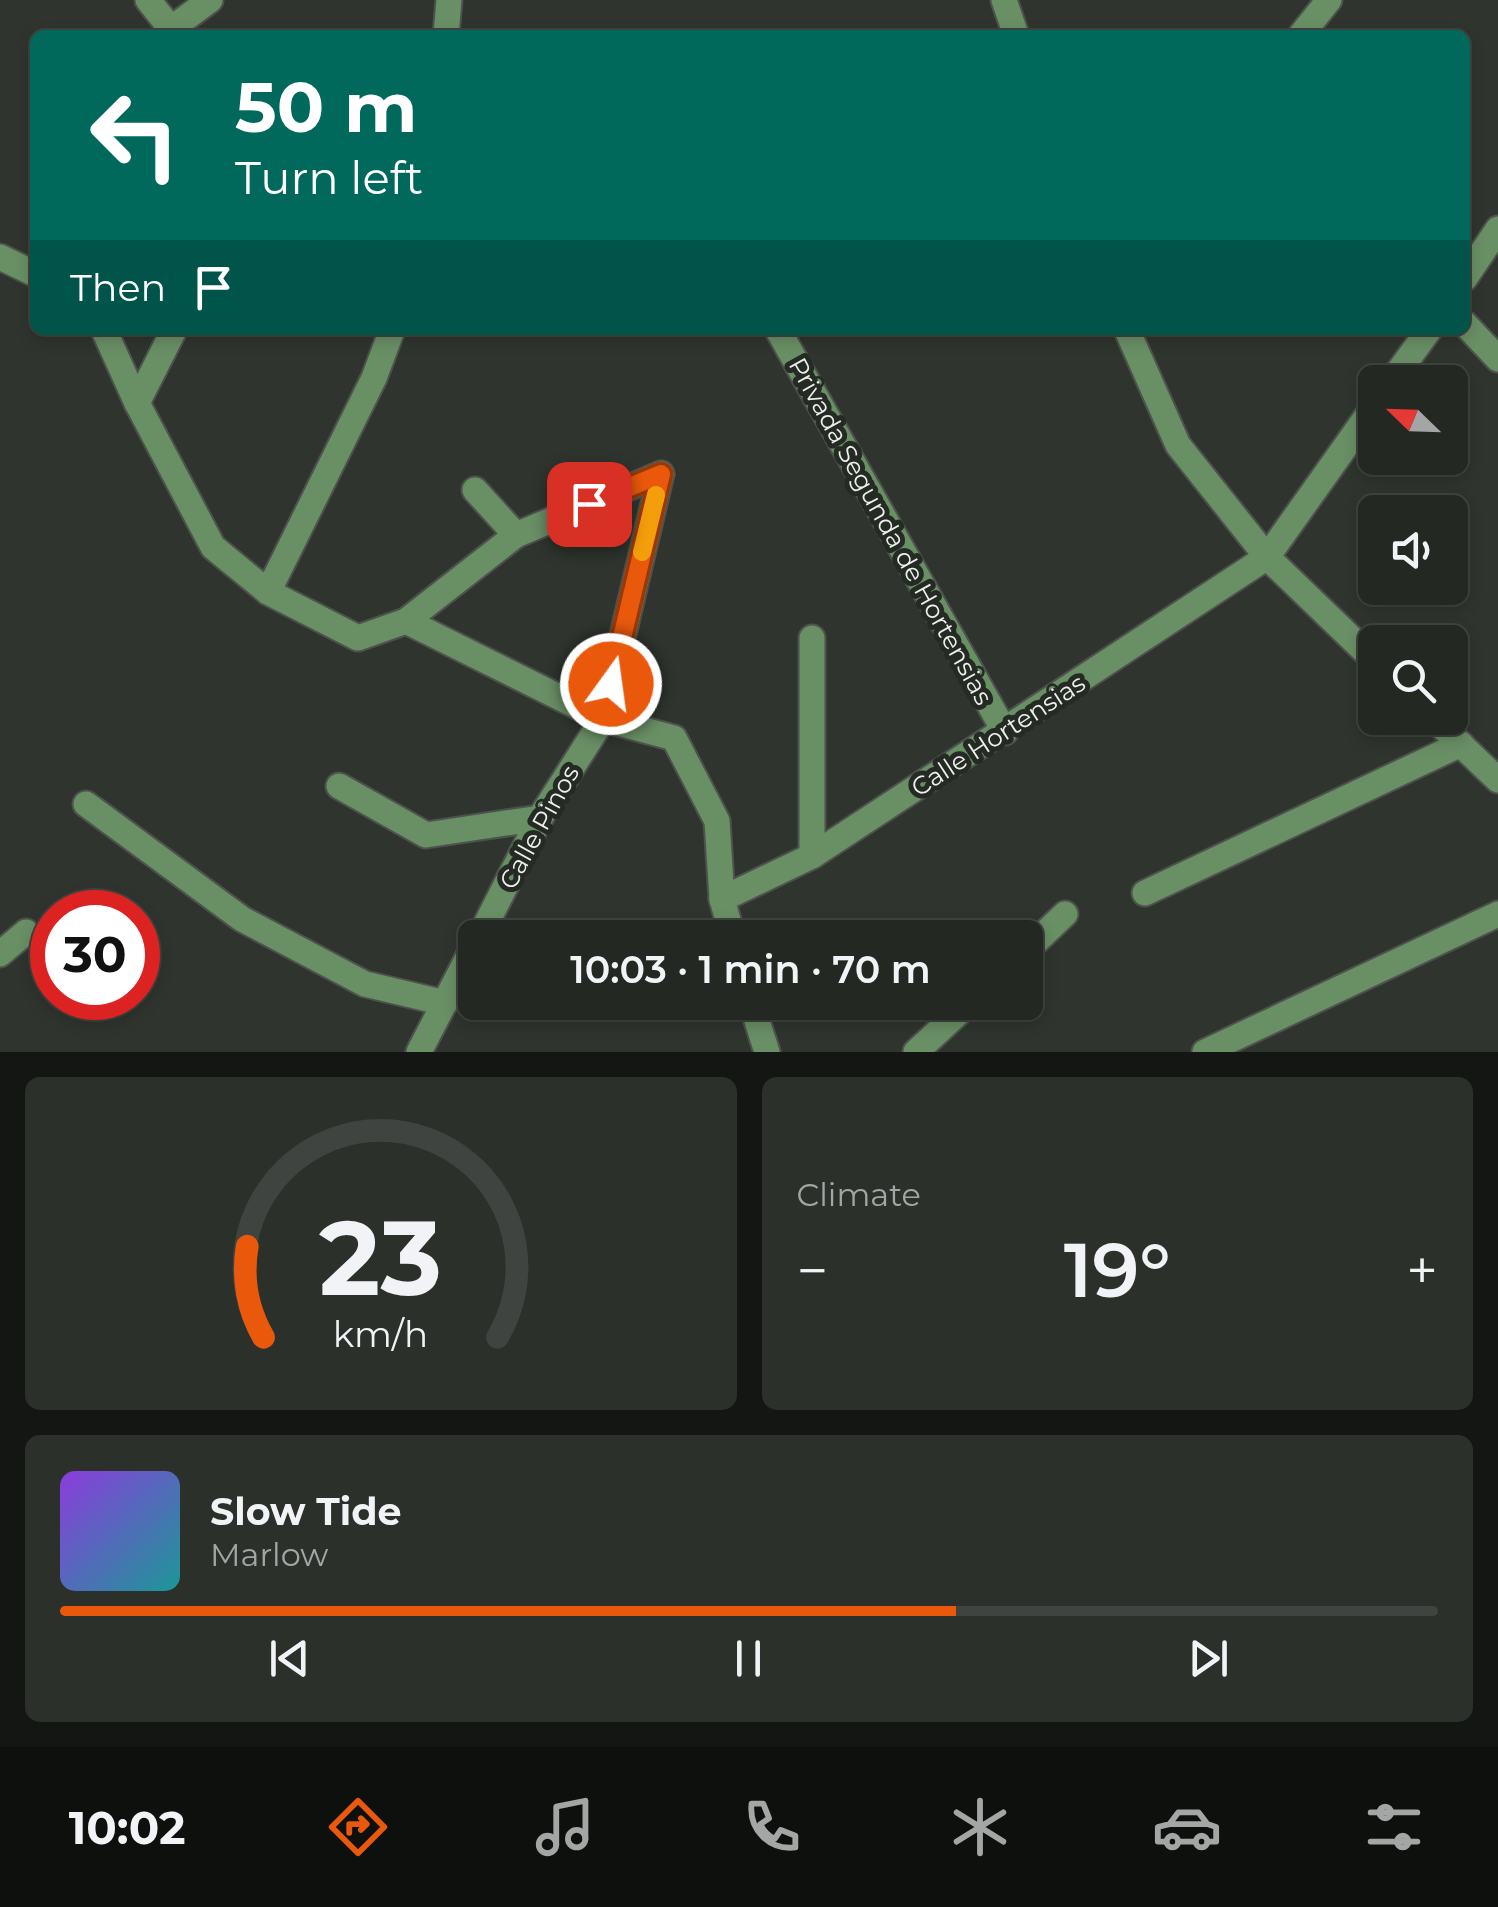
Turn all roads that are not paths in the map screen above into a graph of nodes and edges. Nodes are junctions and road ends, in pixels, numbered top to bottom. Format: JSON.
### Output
{"nodes":[{"id":1,"x":148,"y":0,"type":"edge"},
{"id":2,"x":210,"y":0,"type":"edge"},
{"id":3,"x":449,"y":0,"type":"edge"},
{"id":4,"x":1004,"y":0,"type":"edge"},
{"id":5,"x":1329,"y":0,"type":"edge"},
{"id":6,"x":171,"y":30,"type":"edge"},
{"id":7,"x":175,"y":30,"type":"edge"},
{"id":8,"x":446,"y":30,"type":"edge"},
{"id":9,"x":1010,"y":30,"type":"edge"},
{"id":10,"x":1305,"y":30,"type":"edge"},
{"id":11,"x":1498,"y":229,"type":"edge"},
{"id":12,"x":0,"y":257,"type":"edge"},
{"id":13,"x":1470,"y":271,"type":"edge"},
{"id":14,"x":30,"y":272,"type":"edge"},
{"id":15,"x":1470,"y":329,"type":"edge"},
{"id":16,"x":106,"y":335,"type":"edge"},
{"id":17,"x":171,"y":335,"type":"edge"},
{"id":18,"x":390,"y":335,"type":"edge"},
{"id":19,"x":781,"y":335,"type":"edge"},
{"id":20,"x":1129,"y":335,"type":"edge"},
{"id":21,"x":1425,"y":335,"type":"edge"},
{"id":22,"x":1498,"y":359,"type":"edge"},
{"id":23,"x":1403,"y":365,"type":"edge"},
{"id":24,"x":137,"y":403,"type":"junction"},
{"id":25,"x":1358,"y":429,"type":"edge"},
{"id":26,"x":476,"y":490,"type":"dead end"},
{"id":27,"x":516,"y":535,"type":"junction"},
{"id":28,"x":1266,"y":557,"type":"junction"},
{"id":29,"x":268,"y":592,"type":"junction"},
{"id":30,"x":406,"y":622,"type":"junction"},
{"id":31,"x":812,"y":638,"type":"dead end"},
{"id":32,"x":1358,"y":646,"type":"edge"},
{"id":33,"x":602,"y":719,"type":"junction"},
{"id":34,"x":1004,"y":732,"type":"junction"},
{"id":35,"x":1451,"y":735,"type":"edge"},
{"id":36,"x":1461,"y":744,"type":"junction"},
{"id":37,"x":1498,"y":780,"type":"edge"},
{"id":38,"x":340,"y":786,"type":"dead end"},
{"id":39,"x":86,"y":804,"type":"dead end"},
{"id":40,"x":540,"y":818,"type":"junction"},
{"id":41,"x":812,"y":856,"type":"junction"},
{"id":42,"x":1145,"y":893,"type":"dead end"},
{"id":43,"x":722,"y":899,"type":"junction"},
{"id":44,"x":1065,"y":914,"type":"dead end"},
{"id":45,"x":1498,"y":914,"type":"edge"},
{"id":46,"x":487,"y":920,"type":"edge"},
{"id":47,"x":727,"y":920,"type":"edge"},
{"id":48,"x":26,"y":932,"type":"dead end"},
{"id":49,"x":1043,"y":935,"type":"edge"},
{"id":50,"x":0,"y":954,"type":"edge"},
{"id":51,"x":458,"y":977,"type":"edge"},
{"id":52,"x":445,"y":1003,"type":"junction"},
{"id":53,"x":757,"y":1020,"type":"edge"},
{"id":54,"x":951,"y":1020,"type":"edge"},
{"id":55,"x":420,"y":1052,"type":"edge"},
{"id":56,"x":767,"y":1052,"type":"edge"},
{"id":57,"x":916,"y":1052,"type":"edge"},
{"id":58,"x":1206,"y":1052,"type":"edge"}],
"edges":[{"from":1,"to":6,"type":"street"},
{"from":2,"to":7,"type":"street"},
{"from":3,"to":8,"type":"street"},
{"from":4,"to":9,"type":"street"},
{"from":5,"to":10,"type":"street"},
{"from":11,"to":13,"type":"street"},
{"from":12,"to":14,"type":"street"},
{"from":15,"to":22,"type":"street"},
{"from":16,"to":24,"type":"street"},
{"from":17,"to":24,"type":"street"},
{"from":18,"to":29,"type":"street"},
{"from":19,"to":34,"type":"street","name":"Privada Segunda de Hortensias"},
{"from":20,"to":28,"type":"street"},
{"from":21,"to":23,"type":"street"},
{"from":24,"to":29,"type":"street"},
{"from":25,"to":28,"type":"street"},
{"from":26,"to":27,"type":"street"},
{"from":27,"to":30,"type":"street"},
{"from":27,"to":33,"type":"street","name":"Calle Pinos"},
{"from":28,"to":32,"type":"street"},
{"from":28,"to":34,"type":"street","name":"Calle Hortensias"},
{"from":29,"to":30,"type":"street"},
{"from":30,"to":33,"type":"street"},
{"from":31,"to":41,"type":"street"},
{"from":33,"to":40,"type":"street","name":"Calle Pinos"},
{"from":33,"to":43,"type":"street"},
{"from":34,"to":41,"type":"street","name":"Calle Hortensias"},
{"from":35,"to":36,"type":"street"},
{"from":36,"to":37,"type":"street"},
{"from":36,"to":42,"type":"street"},
{"from":38,"to":40,"type":"street"},
{"from":39,"to":52,"type":"street"},
{"from":40,"to":46,"type":"street","name":"Calle Pinos"},
{"from":41,"to":43,"type":"street","name":"Calle Hortensias"},
{"from":43,"to":47,"type":"street"},
{"from":44,"to":49,"type":"street"},
{"from":45,"to":58,"type":"street"},
{"from":48,"to":50,"type":"street"},
{"from":51,"to":52,"type":"street"},
{"from":52,"to":55,"type":"street"},
{"from":53,"to":56,"type":"street"},
{"from":54,"to":57,"type":"street"}]}
